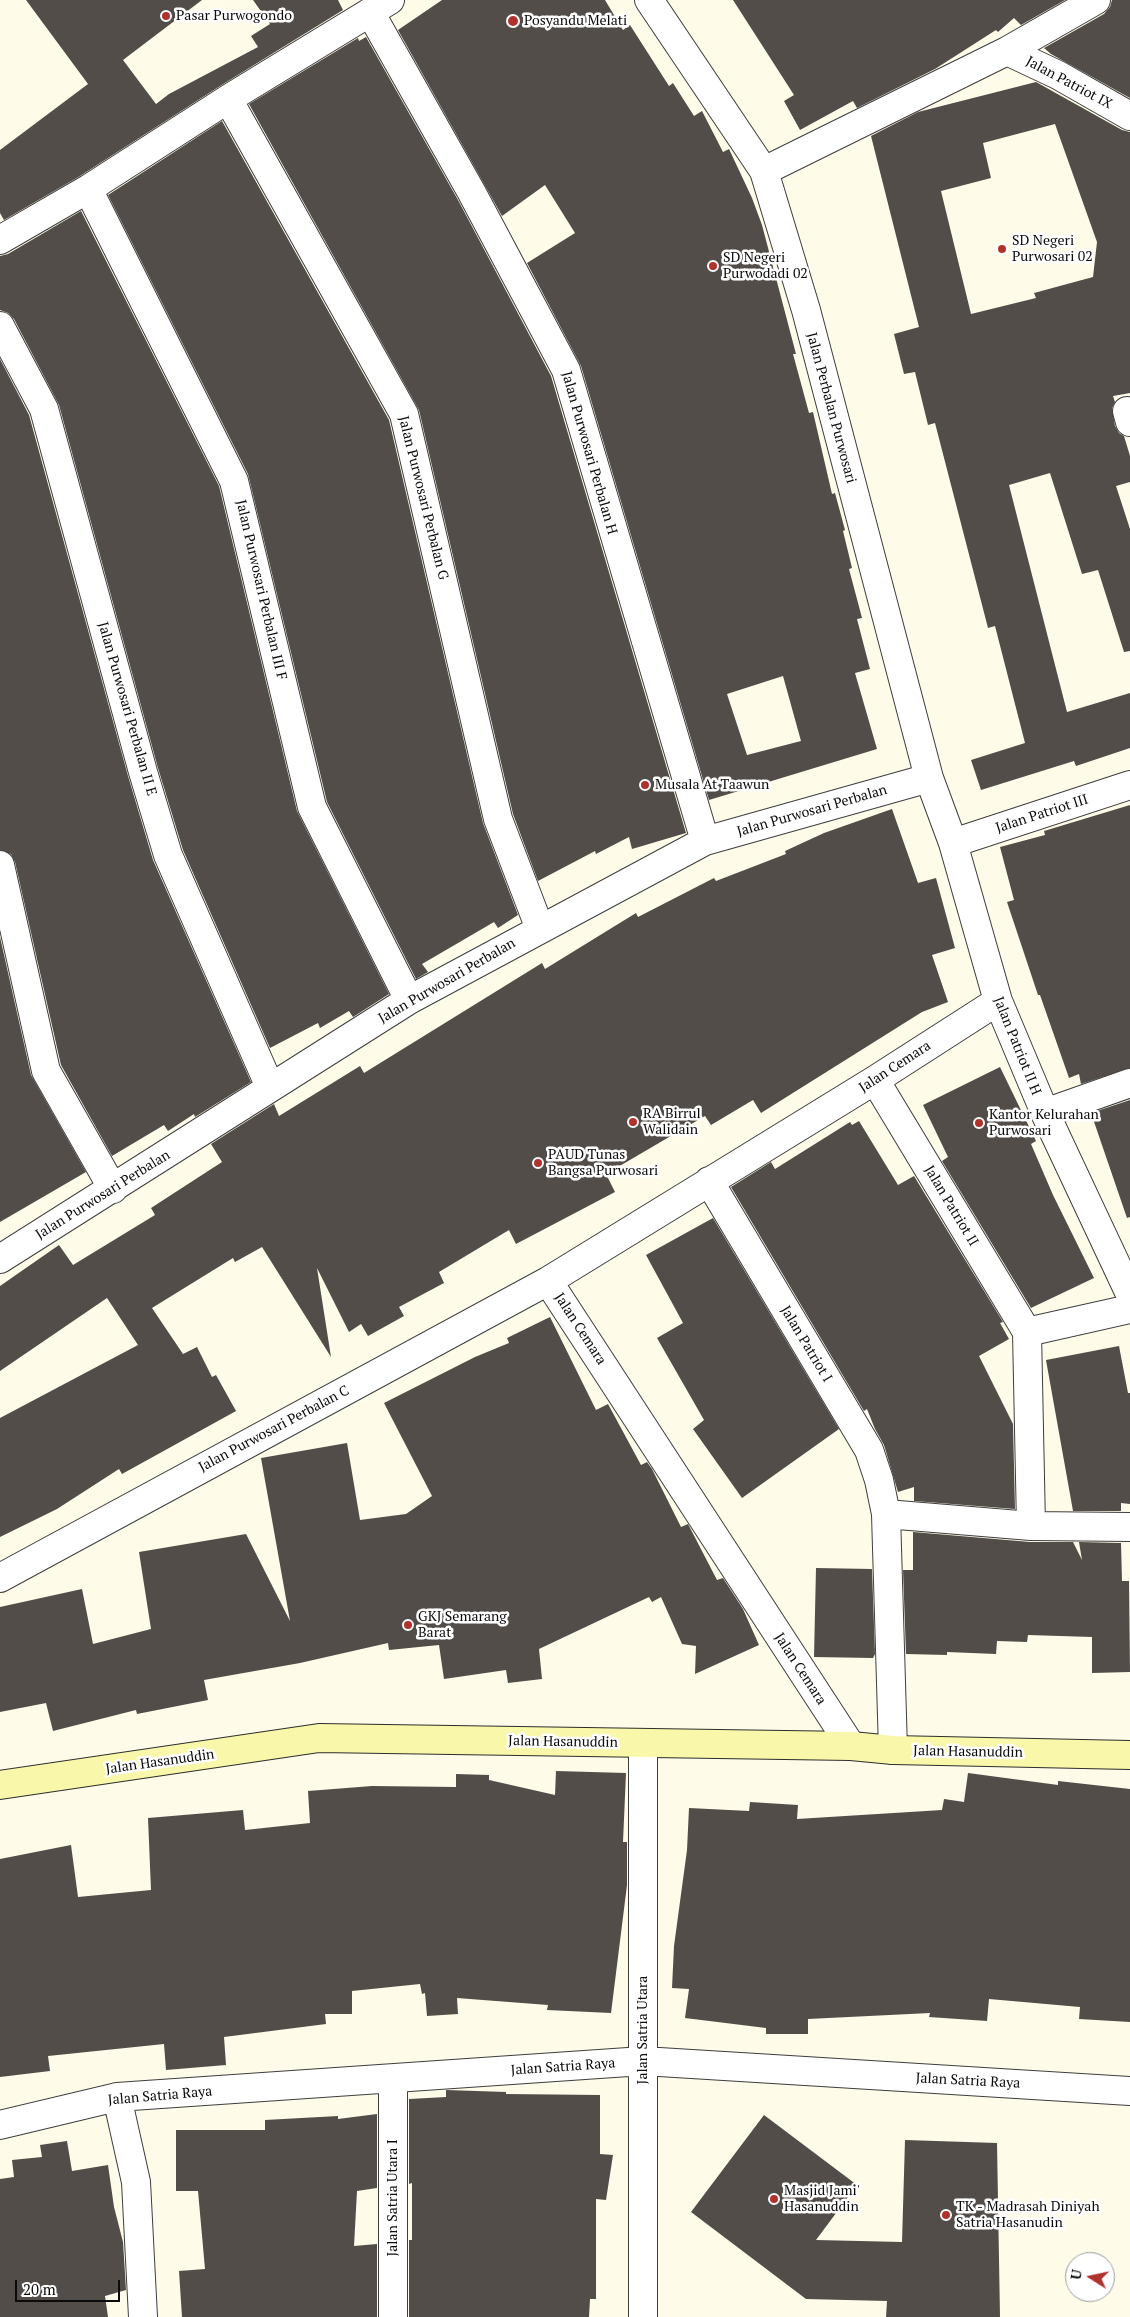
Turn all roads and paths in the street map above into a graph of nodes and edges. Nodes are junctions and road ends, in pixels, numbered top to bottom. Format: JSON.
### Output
{"nodes":[{"id":1,"x":649,"y":0,"type":"edge"},
{"id":2,"x":1096,"y":0,"type":"edge"},
{"id":3,"x":380,"y":6,"type":"edge"},
{"id":4,"x":1007,"y":51,"type":"junction"},
{"id":5,"x":228,"y":99,"type":"junction"},
{"id":6,"x":1130,"y":116,"type":"edge"},
{"id":7,"x":764,"y":171,"type":"junction"},
{"id":8,"x":88,"y":189,"type":"junction"},
{"id":9,"x":0,"y":240,"type":"edge"},
{"id":10,"x":0,"y":326,"type":"edge"},
{"id":11,"x":929,"y":778,"type":"junction"},
{"id":12,"x":1130,"y":785,"type":"edge"},
{"id":13,"x":705,"y":841,"type":"junction"},
{"id":14,"x":953,"y":844,"type":"junction"},
{"id":15,"x":0,"y":865,"type":"edge"},
{"id":16,"x":540,"y":929,"type":"junction"},
{"id":17,"x":409,"y":1000,"type":"junction"},
{"id":18,"x":998,"y":1001,"type":"junction"},
{"id":19,"x":875,"y":1080,"type":"junction"},
{"id":20,"x":1130,"y":1083,"type":"edge"},
{"id":21,"x":270,"y":1087,"type":"junction"},
{"id":22,"x":1045,"y":1114,"type":"junction"},
{"id":23,"x":709,"y":1181,"type":"junction"},
{"id":24,"x":113,"y":1189,"type":"junction"},
{"id":25,"x":0,"y":1259,"type":"edge"},
{"id":26,"x":548,"y":1281,"type":"junction"},
{"id":27,"x":1130,"y":1294,"type":"edge"},
{"id":28,"x":1130,"y":1309,"type":"edge"},
{"id":29,"x":1027,"y":1332,"type":"junction"},
{"id":30,"x":886,"y":1514,"type":"junction"},
{"id":31,"x":1031,"y":1526,"type":"junction"},
{"id":32,"x":1130,"y":1527,"type":"edge"},
{"id":33,"x":0,"y":1578,"type":"edge"},
{"id":34,"x":643,"y":1743,"type":"junction"},
{"id":35,"x":851,"y":1746,"type":"junction"},
{"id":36,"x":893,"y":1750,"type":"junction"},
{"id":37,"x":1130,"y":1755,"type":"edge"},
{"id":38,"x":0,"y":1785,"type":"edge"},
{"id":39,"x":643,"y":2062,"type":"junction"},
{"id":40,"x":393,"y":2079,"type":"junction"},
{"id":41,"x":1130,"y":2091,"type":"edge"},
{"id":42,"x":117,"y":2098,"type":"junction"},
{"id":43,"x":0,"y":2125,"type":"edge"},
{"id":44,"x":143,"y":2317,"type":"edge"},
{"id":45,"x":393,"y":2317,"type":"edge"},
{"id":46,"x":643,"y":2317,"type":"edge"}],
"edges":[{"from":1,"to":7,"type":"street","name":"Jalan Perbalan Purwosari"},
{"from":2,"to":4,"type":"street"},
{"from":3,"to":5,"type":"street"},
{"from":3,"to":13,"type":"street","name":"Jalan Purwosari Perbalan H"},
{"from":4,"to":6,"type":"street","name":"Jalan Patriot IX"},
{"from":4,"to":7,"type":"street"},
{"from":5,"to":8,"type":"street"},
{"from":5,"to":16,"type":"street","name":"Jalan Purwosari Perbalan G"},
{"from":7,"to":11,"type":"street","name":"Jalan Perbalan Purwosari"},
{"from":8,"to":9,"type":"street"},
{"from":8,"to":17,"type":"street","name":"Jalan Purwosari Perbalan III F"},
{"from":10,"to":21,"type":"street","name":"Jalan Purwosari Perbalan II E"},
{"from":11,"to":13,"type":"street","name":"Jalan Purwosari Perbalan"},
{"from":11,"to":14,"type":"street","name":"Jalan Perbalan Purwosari"},
{"from":12,"to":14,"type":"street","name":"Jalan Patriot III"},
{"from":13,"to":16,"type":"street","name":"Jalan Purwosari Perbalan"},
{"from":14,"to":18,"type":"street","name":"Jalan Patriot II H"},
{"from":15,"to":24,"type":"street"},
{"from":16,"to":17,"type":"street","name":"Jalan Purwosari Perbalan"},
{"from":17,"to":21,"type":"street","name":"Jalan Purwosari Perbalan"},
{"from":18,"to":19,"type":"street","name":"Jalan Cemara"},
{"from":18,"to":22,"type":"street","name":"Jalan Patriot II H"},
{"from":19,"to":23,"type":"street","name":"Jalan Cemara"},
{"from":19,"to":29,"type":"street","name":"Jalan Patriot II"},
{"from":20,"to":22,"type":"street"},
{"from":21,"to":24,"type":"street","name":"Jalan Purwosari Perbalan"},
{"from":22,"to":27,"type":"street","name":"Jalan Patriot II H"},
{"from":23,"to":26,"type":"street","name":"Jalan Cemara"},
{"from":23,"to":30,"type":"street","name":"Jalan Patriot I"},
{"from":24,"to":25,"type":"street","name":"Jalan Purwosari Perbalan"},
{"from":26,"to":33,"type":"street","name":"Jalan Purwosari Perbalan C"},
{"from":26,"to":35,"type":"street","name":"Jalan Cemara"},
{"from":28,"to":29,"type":"street"},
{"from":29,"to":31,"type":"street","name":"Jalan Patriot II"},
{"from":30,"to":31,"type":"street"},
{"from":30,"to":36,"type":"street","name":"Jalan Patriot I"},
{"from":31,"to":32,"type":"street"},
{"from":34,"to":35,"type":"street","name":"Jalan Hasanuddin"},
{"from":34,"to":38,"type":"street","name":"Jalan Hasanuddin"},
{"from":34,"to":39,"type":"street","name":"Jalan Satria Utara"},
{"from":35,"to":36,"type":"street","name":"Jalan Hasanuddin"},
{"from":36,"to":37,"type":"street","name":"Jalan Hasanuddin"},
{"from":39,"to":40,"type":"street","name":"Jalan Satria Raya"},
{"from":39,"to":41,"type":"street","name":"Jalan Satria Raya"},
{"from":39,"to":46,"type":"street","name":"Jalan Satria Utara"},
{"from":40,"to":42,"type":"street","name":"Jalan Satria Raya"},
{"from":40,"to":45,"type":"street","name":"Jalan Satria Utara I"},
{"from":42,"to":43,"type":"street","name":"Jalan Satria Raya"},
{"from":42,"to":44,"type":"street"}]}
